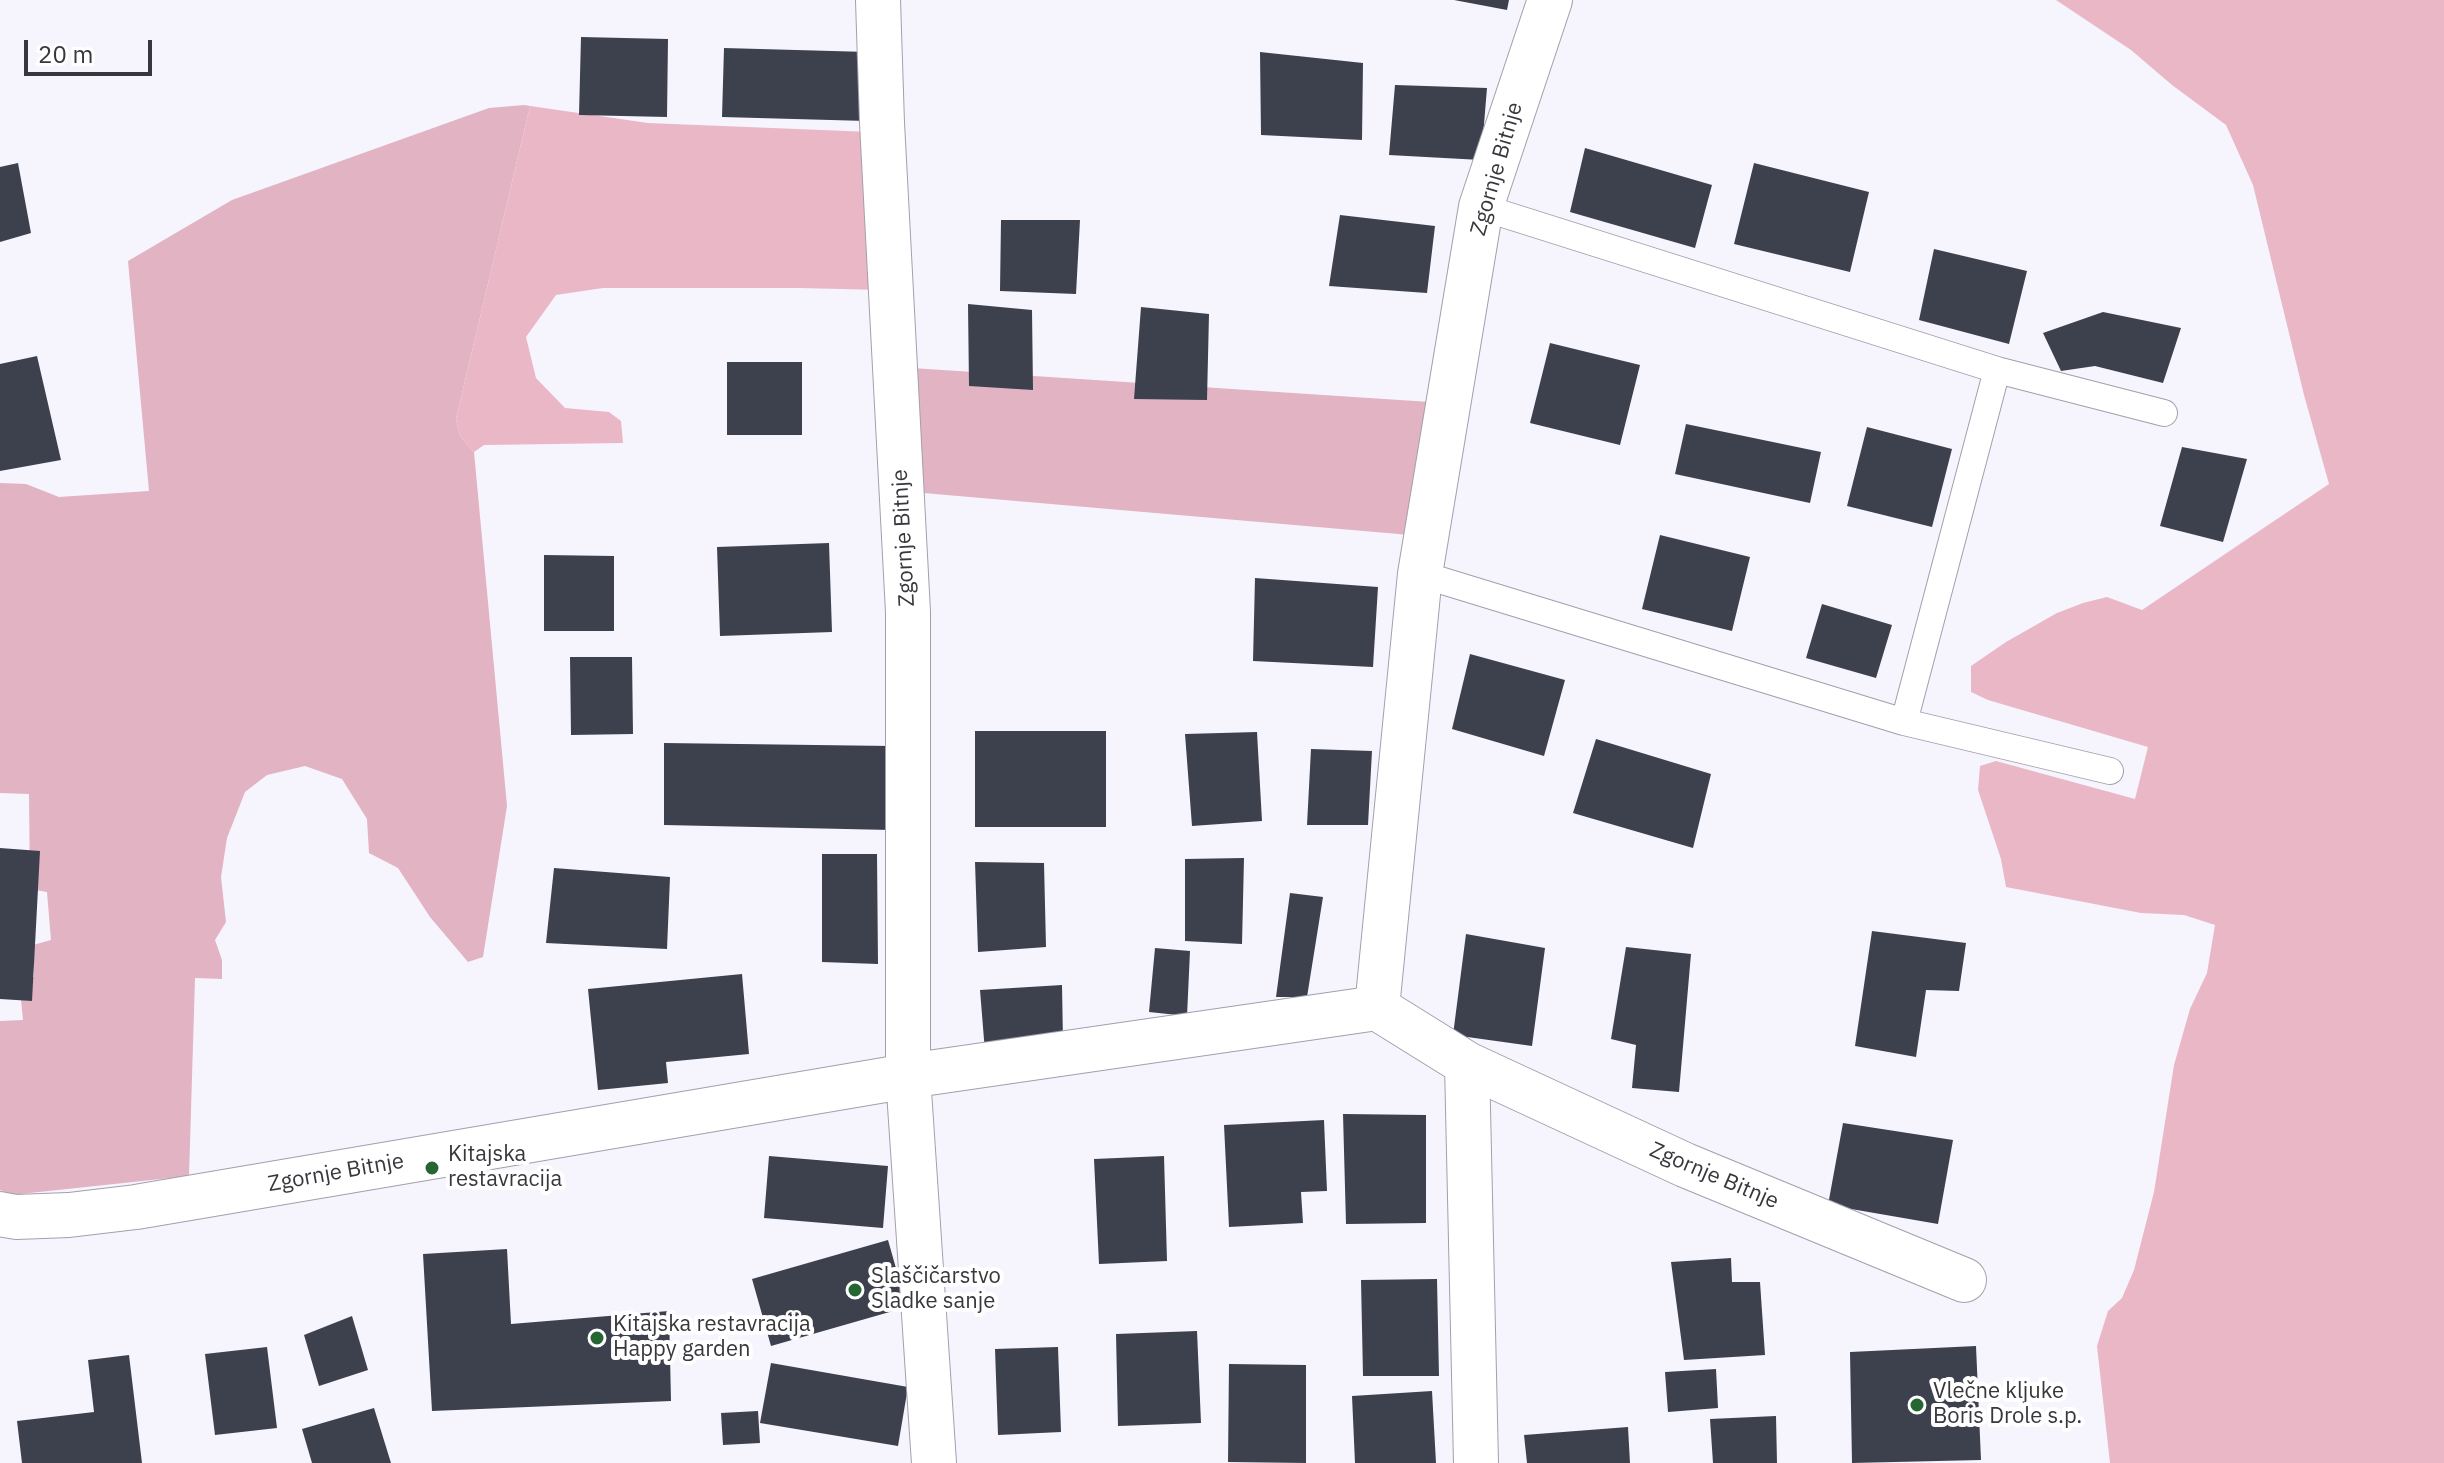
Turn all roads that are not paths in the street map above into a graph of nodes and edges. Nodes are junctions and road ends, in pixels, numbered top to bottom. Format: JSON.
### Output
{"nodes":[{"id":1,"x":878,"y":0,"type":"edge"},
{"id":2,"x":1550,"y":0,"type":"edge"},
{"id":3,"x":1481,"y":207,"type":"junction"},
{"id":4,"x":1997,"y":370,"type":"junction"},
{"id":5,"x":2164,"y":413,"type":"dead end"},
{"id":6,"x":1420,"y":574,"type":"junction"},
{"id":7,"x":1904,"y":722,"type":"junction"},
{"id":8,"x":2110,"y":771,"type":"dead end"},
{"id":9,"x":1377,"y":1008,"type":"junction"},
{"id":10,"x":1467,"y":1064,"type":"junction"},
{"id":11,"x":908,"y":1076,"type":"junction"},
{"id":12,"x":0,"y":1214,"type":"edge"},
{"id":13,"x":1964,"y":1280,"type":"dead end"},
{"id":14,"x":934,"y":1463,"type":"edge"},
{"id":15,"x":1476,"y":1463,"type":"edge"}],
"edges":[{"from":1,"to":11,"type":"street","name":"Zgornje Bitnje"},
{"from":2,"to":3,"type":"street","name":"Zgornje Bitnje"},
{"from":3,"to":4,"type":"lane"},
{"from":3,"to":6,"type":"street","name":"Zgornje Bitnje"},
{"from":4,"to":5,"type":"lane"},
{"from":4,"to":7,"type":"lane"},
{"from":6,"to":7,"type":"lane"},
{"from":6,"to":9,"type":"street","name":"Zgornje Bitnje"},
{"from":7,"to":8,"type":"lane"},
{"from":9,"to":10,"type":"street","name":"Zgornje Bitnje"},
{"from":9,"to":11,"type":"street","name":"Zgornje Bitnje"},
{"from":10,"to":13,"type":"street","name":"Zgornje Bitnje"},
{"from":10,"to":15,"type":"street"},
{"from":11,"to":12,"type":"street","name":"Zgornje Bitnje"},
{"from":11,"to":14,"type":"street","name":"Zgornje Bitnje"}]}
